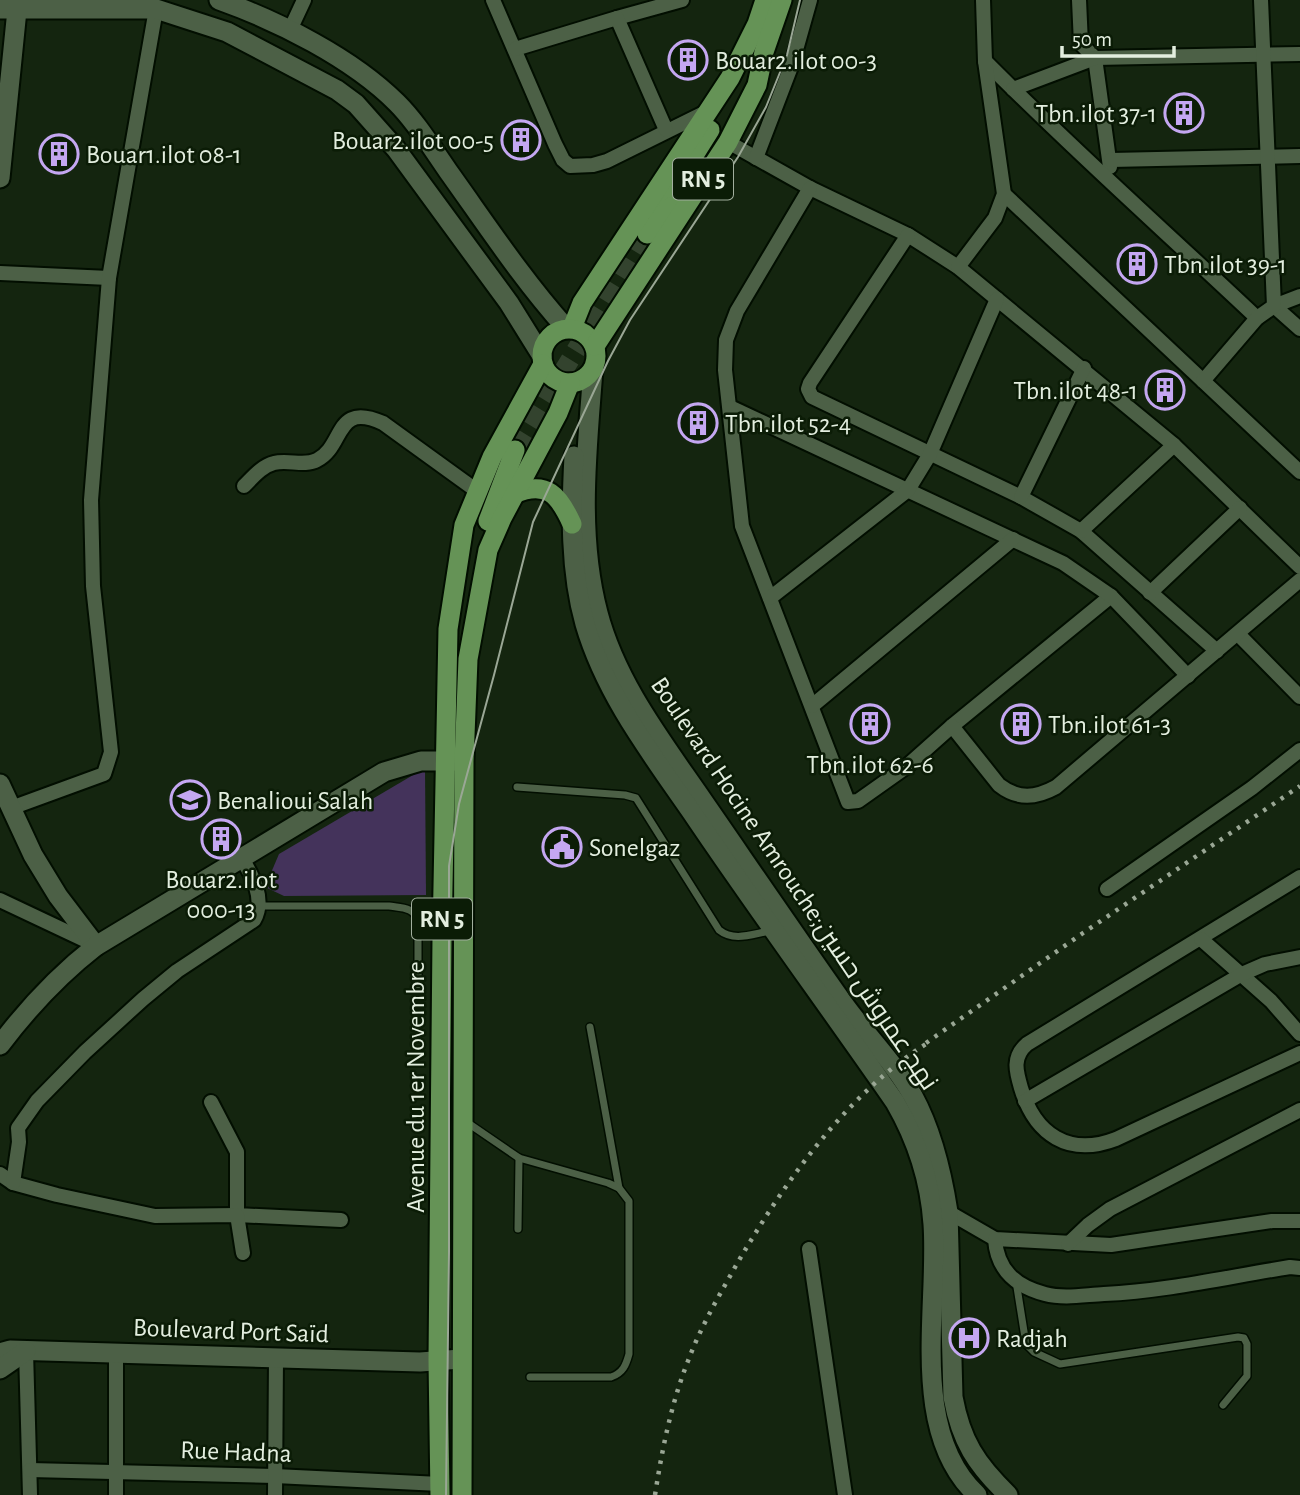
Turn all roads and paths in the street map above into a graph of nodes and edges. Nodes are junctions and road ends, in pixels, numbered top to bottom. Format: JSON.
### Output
{"nodes":[{"id":1,"x":219,"y":0,"type":"edge"},
{"id":2,"x":304,"y":0,"type":"edge"},
{"id":3,"x":493,"y":0,"type":"edge"},
{"id":4,"x":682,"y":0,"type":"edge"},
{"id":5,"x":765,"y":0,"type":"edge"},
{"id":6,"x":782,"y":0,"type":"edge"},
{"id":7,"x":810,"y":0,"type":"edge"},
{"id":8,"x":982,"y":0,"type":"edge"},
{"id":9,"x":1079,"y":0,"type":"edge"},
{"id":10,"x":1261,"y":0,"type":"edge"},
{"id":11,"x":11,"y":6,"type":"edge"},
{"id":12,"x":156,"y":9,"type":"junction"},
{"id":13,"x":617,"y":18,"type":"junction"},
{"id":14,"x":290,"y":30,"type":"junction"},
{"id":15,"x":515,"y":49,"type":"junction"},
{"id":16,"x":755,"y":50,"type":"junction"},
{"id":17,"x":1300,"y":54,"type":"edge"},
{"id":18,"x":1262,"y":55,"type":"junction"},
{"id":19,"x":1095,"y":58,"type":"junction"},
{"id":20,"x":985,"y":61,"type":"junction"},
{"id":21,"x":1013,"y":89,"type":"junction"},
{"id":22,"x":709,"y":110,"type":"junction"},
{"id":23,"x":666,"y":130,"type":"junction"},
{"id":24,"x":728,"y":142,"type":"junction"},
{"id":25,"x":2,"y":146,"type":"edge"},
{"id":26,"x":1300,"y":156,"type":"edge"},
{"id":27,"x":756,"y":158,"type":"junction"},
{"id":28,"x":1267,"y":159,"type":"junction"},
{"id":29,"x":1111,"y":160,"type":"junction"},
{"id":30,"x":0,"y":178,"type":"edge"},
{"id":31,"x":1110,"y":179,"type":"junction"},
{"id":32,"x":810,"y":188,"type":"junction"},
{"id":33,"x":1004,"y":194,"type":"junction"},
{"id":34,"x":908,"y":235,"type":"junction"},
{"id":35,"x":958,"y":267,"type":"junction"},
{"id":36,"x":0,"y":273,"type":"edge"},
{"id":37,"x":109,"y":278,"type":"junction"},
{"id":38,"x":1300,"y":296,"type":"edge"},
{"id":39,"x":997,"y":299,"type":"junction"},
{"id":40,"x":1274,"y":306,"type":"junction"},
{"id":41,"x":1257,"y":318,"type":"junction"},
{"id":42,"x":569,"y":328,"type":"junction"},
{"id":43,"x":1300,"y":329,"type":"edge"},
{"id":44,"x":595,"y":346,"type":"junction"},
{"id":45,"x":542,"y":360,"type":"junction"},
{"id":46,"x":1084,"y":368,"type":"junction"},
{"id":47,"x":581,"y":378,"type":"junction"},
{"id":48,"x":1203,"y":381,"type":"junction"},
{"id":49,"x":730,"y":407,"type":"junction"},
{"id":50,"x":1174,"y":444,"type":"junction"},
{"id":51,"x":930,"y":454,"type":"junction"},
{"id":52,"x":1300,"y":472,"type":"edge"},
{"id":53,"x":244,"y":486,"type":"dead end"},
{"id":54,"x":908,"y":490,"type":"junction"},
{"id":55,"x":477,"y":491,"type":"junction"},
{"id":56,"x":514,"y":495,"type":"junction"},
{"id":57,"x":1021,"y":497,"type":"junction"},
{"id":58,"x":1240,"y":508,"type":"junction"},
{"id":59,"x":572,"y":524,"type":"junction"},
{"id":60,"x":1080,"y":531,"type":"junction"},
{"id":61,"x":1013,"y":539,"type":"junction"},
{"id":62,"x":1300,"y":567,"type":"edge"},
{"id":63,"x":1300,"y":580,"type":"edge"},
{"id":64,"x":454,"y":587,"type":"junction"},
{"id":65,"x":1150,"y":593,"type":"junction"},
{"id":66,"x":1111,"y":596,"type":"junction"},
{"id":67,"x":770,"y":598,"type":"junction"},
{"id":68,"x":1238,"y":634,"type":"junction"},
{"id":69,"x":1217,"y":652,"type":"junction"},
{"id":70,"x":468,"y":659,"type":"junction"},
{"id":71,"x":1188,"y":676,"type":"junction"},
{"id":72,"x":1300,"y":697,"type":"edge"},
{"id":73,"x":811,"y":706,"type":"junction"},
{"id":74,"x":951,"y":726,"type":"junction"},
{"id":75,"x":1300,"y":750,"type":"edge"},
{"id":76,"x":455,"y":760,"type":"junction"},
{"id":77,"x":0,"y":784,"type":"edge"},
{"id":78,"x":517,"y":787,"type":"dead end"},
{"id":79,"x":11,"y":808,"type":"junction"},
{"id":80,"x":241,"y":857,"type":"junction"},
{"id":81,"x":1300,"y":877,"type":"edge"},
{"id":82,"x":1107,"y":889,"type":"dead end"},
{"id":83,"x":0,"y":900,"type":"edge"},
{"id":84,"x":259,"y":906,"type":"junction"},
{"id":85,"x":774,"y":930,"type":"junction"},
{"id":86,"x":1201,"y":939,"type":"junction"},
{"id":87,"x":96,"y":946,"type":"junction"},
{"id":88,"x":1300,"y":957,"type":"edge"},
{"id":89,"x":1242,"y":975,"type":"junction"},
{"id":90,"x":418,"y":992,"type":"dead end"},
{"id":91,"x":590,"y":1027,"type":"dead end"},
{"id":92,"x":1300,"y":1034,"type":"edge"},
{"id":93,"x":0,"y":1045,"type":"edge"},
{"id":94,"x":1300,"y":1053,"type":"edge"},
{"id":95,"x":1025,"y":1101,"type":"junction"},
{"id":96,"x":211,"y":1102,"type":"dead end"},
{"id":97,"x":1300,"y":1110,"type":"edge"},
{"id":98,"x":464,"y":1121,"type":"junction"},
{"id":99,"x":519,"y":1158,"type":"junction"},
{"id":100,"x":0,"y":1174,"type":"edge"},
{"id":101,"x":13,"y":1182,"type":"junction"},
{"id":102,"x":619,"y":1188,"type":"junction"},
{"id":103,"x":928,"y":1189,"type":"junction"},
{"id":104,"x":948,"y":1212,"type":"junction"},
{"id":105,"x":237,"y":1215,"type":"junction"},
{"id":106,"x":341,"y":1220,"type":"dead end"},
{"id":107,"x":1300,"y":1221,"type":"edge"},
{"id":108,"x":518,"y":1229,"type":"dead end"},
{"id":109,"x":995,"y":1239,"type":"junction"},
{"id":110,"x":1068,"y":1244,"type":"junction"},
{"id":111,"x":810,"y":1250,"type":"dead end"},
{"id":112,"x":243,"y":1253,"type":"dead end"},
{"id":113,"x":1300,"y":1268,"type":"edge"},
{"id":114,"x":1016,"y":1281,"type":"junction"},
{"id":115,"x":26,"y":1351,"type":"junction"},
{"id":116,"x":0,"y":1353,"type":"edge"},
{"id":117,"x":116,"y":1353,"type":"junction"},
{"id":118,"x":276,"y":1358,"type":"junction"},
{"id":119,"x":461,"y":1359,"type":"junction"},
{"id":120,"x":439,"y":1360,"type":"junction"},
{"id":121,"x":0,"y":1369,"type":"edge"},
{"id":122,"x":530,"y":1377,"type":"dead end"},
{"id":123,"x":1223,"y":1405,"type":"dead end"},
{"id":124,"x":30,"y":1469,"type":"junction"},
{"id":125,"x":116,"y":1472,"type":"junction"},
{"id":126,"x":275,"y":1476,"type":"junction"},
{"id":127,"x":989,"y":1476,"type":"junction"},
{"id":128,"x":440,"y":1489,"type":"edge"},
{"id":129,"x":971,"y":1494,"type":"edge"},
{"id":130,"x":30,"y":1495,"type":"edge"},
{"id":131,"x":116,"y":1495,"type":"edge"},
{"id":132,"x":275,"y":1495,"type":"edge"},
{"id":133,"x":462,"y":1495,"type":"edge"},
{"id":134,"x":845,"y":1495,"type":"edge"},
{"id":135,"x":1008,"y":1495,"type":"edge"}],
"edges":[{"from":1,"to":14,"type":"main road"},
{"from":2,"to":14,"type":"street"},
{"from":3,"to":15,"type":"street"},
{"from":4,"to":13,"type":"street"},
{"from":5,"to":16,"type":"main road","number":"RN 5"},
{"from":6,"to":16,"type":"main road","number":"RN 5"},
{"from":7,"to":27,"type":"street"},
{"from":8,"to":20,"type":"street"},
{"from":9,"to":19,"type":"street"},
{"from":10,"to":18,"type":"street"},
{"from":11,"to":12,"type":"main road"},
{"from":11,"to":25,"type":"main road"},
{"from":12,"to":37,"type":"street"},
{"from":12,"to":45,"type":"main road"},
{"from":13,"to":15,"type":"street"},
{"from":13,"to":23,"type":"street"},
{"from":14,"to":42,"type":"main road"},
{"from":15,"to":23,"type":"street"},
{"from":16,"to":16,"type":"main road","number":"RN 5"},
{"from":16,"to":22,"type":"main road","number":"RN 5"},
{"from":16,"to":24,"type":"main road","number":"RN 5"},
{"from":17,"to":18,"type":"street"},
{"from":18,"to":19,"type":"street"},
{"from":18,"to":28,"type":"street"},
{"from":19,"to":21,"type":"street"},
{"from":19,"to":29,"type":"street"},
{"from":20,"to":21,"type":"street"},
{"from":20,"to":33,"type":"street"},
{"from":21,"to":31,"type":"street"},
{"from":22,"to":23,"type":"street"},
{"from":22,"to":42,"type":"main road","number":"RN 5"},
{"from":24,"to":27,"type":"street"},
{"from":24,"to":44,"type":"main road","number":"RN 5"},
{"from":25,"to":30,"type":"main road"},
{"from":26,"to":28,"type":"street"},
{"from":27,"to":32,"type":"street"},
{"from":28,"to":29,"type":"street"},
{"from":28,"to":40,"type":"street"},
{"from":29,"to":31,"type":"street"},
{"from":31,"to":41,"type":"street"},
{"from":32,"to":34,"type":"street"},
{"from":32,"to":49,"type":"street"},
{"from":33,"to":35,"type":"street"},
{"from":33,"to":48,"type":"street"},
{"from":34,"to":35,"type":"street"},
{"from":34,"to":51,"type":"street"},
{"from":35,"to":39,"type":"street"},
{"from":36,"to":37,"type":"street"},
{"from":37,"to":79,"type":"street"},
{"from":38,"to":40,"type":"street"},
{"from":39,"to":46,"type":"street"},
{"from":39,"to":51,"type":"street"},
{"from":40,"to":41,"type":"street"},
{"from":40,"to":43,"type":"street"},
{"from":41,"to":48,"type":"street"},
{"from":42,"to":44,"type":"main road"},
{"from":42,"to":45,"type":"main road"},
{"from":44,"to":47,"type":"main road"},
{"from":45,"to":47,"type":"main road"},
{"from":45,"to":55,"type":"main road","name":"Avenue du 1er Novembre","number":"RN 5"},
{"from":46,"to":50,"type":"street"},
{"from":46,"to":57,"type":"street"},
{"from":47,"to":56,"type":"main road","name":"Avenue du 1er Novembre","number":"RN 5"},
{"from":47,"to":59,"type":"main road","name":"Boulevard Hocine Amrouche;نهج عمروش حسين"},
{"from":47,"to":104,"type":"main road","name":"Boulevard Hocine Amrouche;نهج عمروش حسين"},
{"from":48,"to":52,"type":"street"},
{"from":49,"to":54,"type":"street"},
{"from":49,"to":67,"type":"street"},
{"from":50,"to":58,"type":"street"},
{"from":50,"to":60,"type":"street"},
{"from":51,"to":54,"type":"street"},
{"from":51,"to":57,"type":"street"},
{"from":53,"to":55,"type":"street"},
{"from":54,"to":61,"type":"street"},
{"from":54,"to":67,"type":"street"},
{"from":55,"to":64,"type":"main road","name":"Avenue du 1er Novembre","number":"RN 5"},
{"from":56,"to":59,"type":"main road"},
{"from":56,"to":70,"type":"main road","name":"Avenue du 1er Novembre","number":"RN 5"},
{"from":57,"to":60,"type":"street"},
{"from":58,"to":62,"type":"street"},
{"from":58,"to":65,"type":"street"},
{"from":59,"to":85,"type":"main road","name":"Boulevard Hocine Amrouche;نهج عمروش حسين"},
{"from":60,"to":65,"type":"street"},
{"from":61,"to":66,"type":"street"},
{"from":61,"to":73,"type":"street"},
{"from":63,"to":68,"type":"street"},
{"from":64,"to":70,"type":"main road","number":"RN 5"},
{"from":64,"to":76,"type":"main road","name":"Avenue du 1er Novembre","number":"RN 5"},
{"from":65,"to":69,"type":"street"},
{"from":66,"to":71,"type":"street"},
{"from":66,"to":74,"type":"street"},
{"from":67,"to":73,"type":"street"},
{"from":68,"to":69,"type":"street"},
{"from":68,"to":72,"type":"street"},
{"from":69,"to":71,"type":"street"},
{"from":70,"to":76,"type":"main road","name":"Avenue du 1er Novembre","number":"RN 5"},
{"from":71,"to":74,"type":"street"},
{"from":73,"to":74,"type":"street"},
{"from":75,"to":82,"type":"street"},
{"from":76,"to":80,"type":"main road"},
{"from":76,"to":98,"type":"main road","name":"Avenue du 1er Novembre","number":"RN 5"},
{"from":76,"to":120,"type":"main road","name":"Avenue du 1er Novembre","number":"RN 5"},
{"from":77,"to":79,"type":"main road"},
{"from":78,"to":85,"type":"lane"},
{"from":79,"to":87,"type":"main road"},
{"from":80,"to":84,"type":"street"},
{"from":80,"to":87,"type":"main road"},
{"from":81,"to":86,"type":"street"},
{"from":83,"to":87,"type":"street"},
{"from":84,"to":90,"type":"lane"},
{"from":84,"to":101,"type":"street"},
{"from":85,"to":103,"type":"main road","name":"Boulevard Hocine Amrouche;نهج عمروش حسين"},
{"from":86,"to":89,"type":"street"},
{"from":86,"to":95,"type":"street"},
{"from":87,"to":93,"type":"main road"},
{"from":88,"to":89,"type":"street"},
{"from":89,"to":92,"type":"street"},
{"from":89,"to":95,"type":"street"},
{"from":91,"to":102,"type":"lane"},
{"from":94,"to":95,"type":"street"},
{"from":96,"to":105,"type":"street"},
{"from":97,"to":110,"type":"street"},
{"from":98,"to":99,"type":"lane"},
{"from":98,"to":119,"type":"main road","name":"Avenue du 1er Novembre","number":"RN 5"},
{"from":99,"to":102,"type":"lane"},
{"from":99,"to":108,"type":"lane"},
{"from":100,"to":101,"type":"street"},
{"from":101,"to":105,"type":"street"},
{"from":102,"to":122,"type":"lane"},
{"from":103,"to":104,"type":"street"},
{"from":103,"to":129,"type":"main road","name":"Boulevard Hocine Amrouche;نهج عمروش حسين"},
{"from":104,"to":109,"type":"street"},
{"from":104,"to":127,"type":"main road","name":"Boulevard Hocine Amrouche;نهج عمروش حسين"},
{"from":105,"to":106,"type":"street"},
{"from":105,"to":112,"type":"street"},
{"from":107,"to":110,"type":"street"},
{"from":109,"to":110,"type":"street"},
{"from":109,"to":114,"type":"street"},
{"from":111,"to":134,"type":"street"},
{"from":113,"to":114,"type":"street"},
{"from":114,"to":123,"type":"lane"},
{"from":115,"to":116,"type":"main road","name":"Boulevard Port Saïd"},
{"from":115,"to":117,"type":"main road","name":"Boulevard Port Saïd"},
{"from":115,"to":121,"type":"main road"},
{"from":115,"to":124,"type":"street"},
{"from":117,"to":118,"type":"main road","name":"Boulevard Port Saïd"},
{"from":117,"to":125,"type":"street"},
{"from":118,"to":120,"type":"main road","name":"Boulevard Port Saïd"},
{"from":118,"to":126,"type":"street"},
{"from":119,"to":120,"type":"main road","name":"Boulevard Port Saïd"},
{"from":119,"to":133,"type":"main road","name":"Avenue du 1er Novembre","number":"RN 5"},
{"from":120,"to":128,"type":"main road","name":"Avenue du 1er Novembre","number":"RN 5"},
{"from":124,"to":125,"type":"street","name":"Rue Hadna"},
{"from":124,"to":130,"type":"street"},
{"from":125,"to":126,"type":"street","name":"Rue Hadna"},
{"from":125,"to":131,"type":"street"},
{"from":126,"to":128,"type":"street","name":"Rue Hadna"},
{"from":126,"to":132,"type":"street"},
{"from":127,"to":129,"type":"street"},
{"from":127,"to":135,"type":"main road","name":"Boulevard Hocine Amrouche;نهج عمروش حسين"}]}
